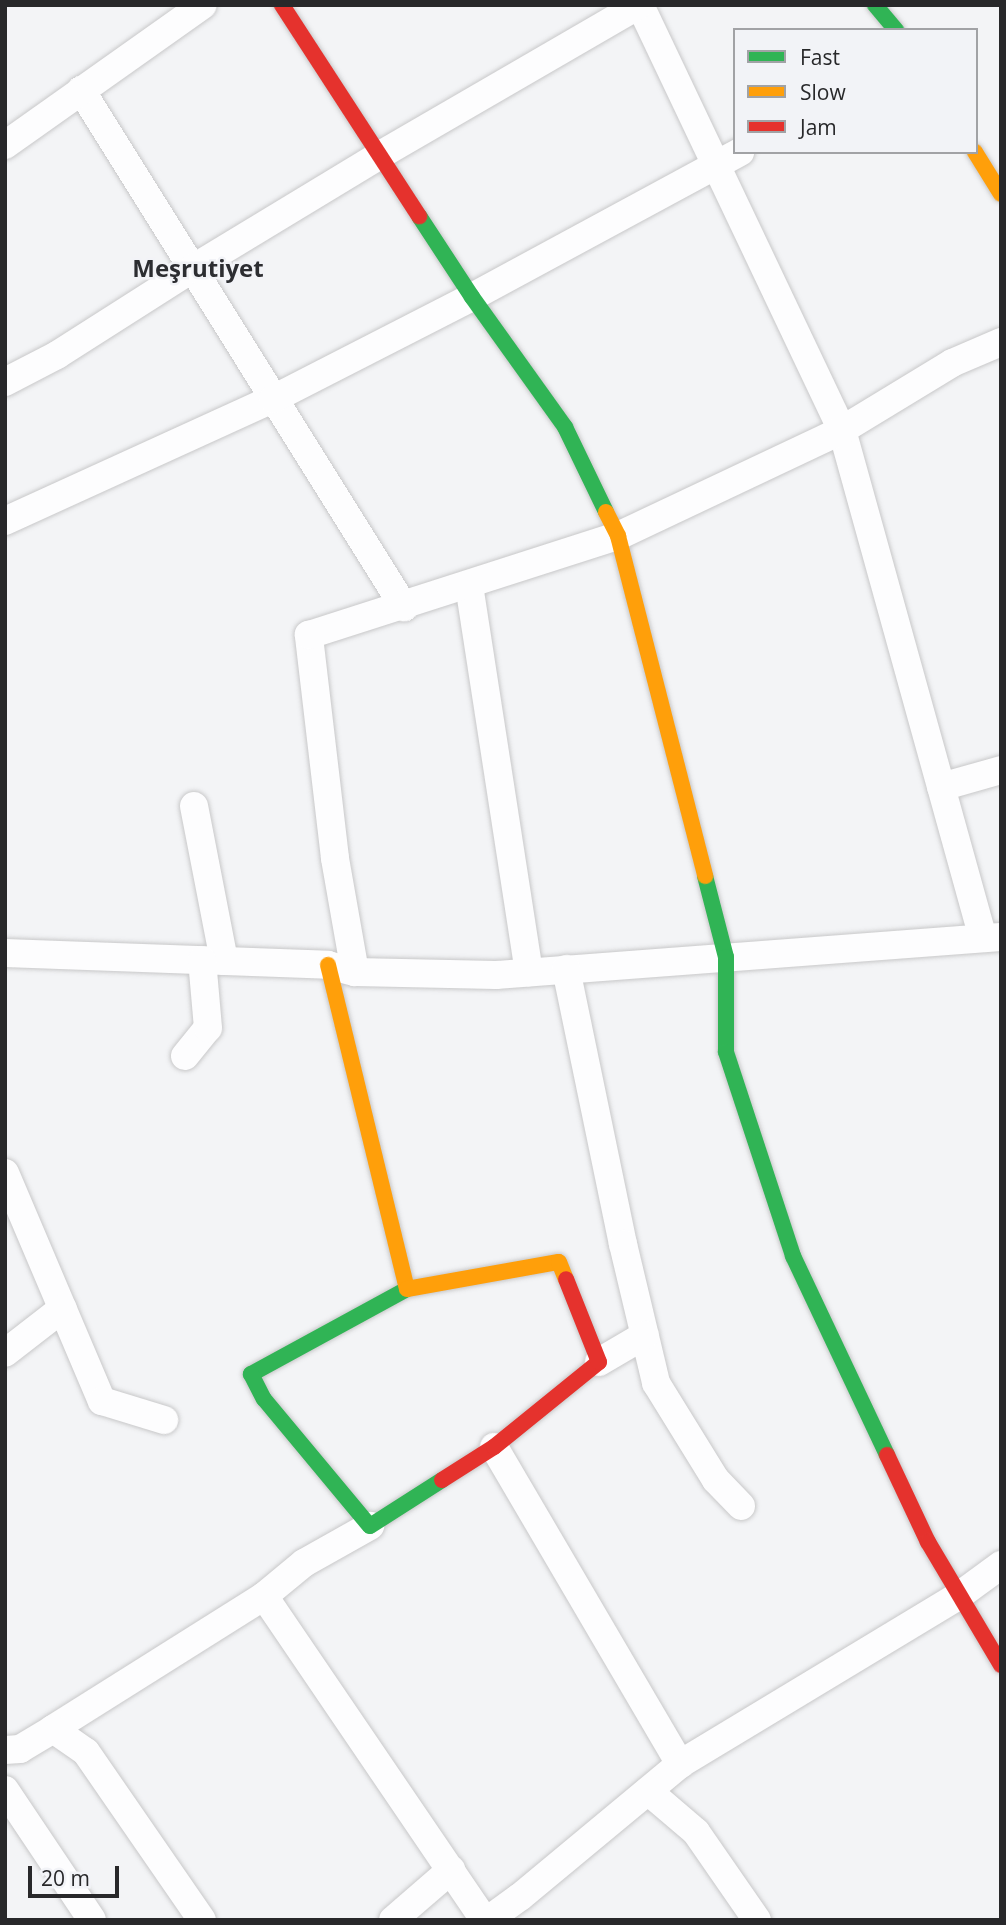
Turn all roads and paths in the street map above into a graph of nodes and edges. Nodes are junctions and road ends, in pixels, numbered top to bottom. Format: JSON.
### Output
{"nodes":[{"id":1,"x":202,"y":5,"type":"edge"},
{"id":2,"x":282,"y":5,"type":"edge"},
{"id":3,"x":639,"y":5,"type":"edge"},
{"id":4,"x":875,"y":5,"type":"edge"},
{"id":5,"x":894,"y":28,"type":"edge"},
{"id":6,"x":81,"y":90,"type":"junction"},
{"id":7,"x":5,"y":145,"type":"edge"},
{"id":8,"x":976,"y":154,"type":"edge"},
{"id":9,"x":380,"y":155,"type":"junction"},
{"id":10,"x":728,"y":159,"type":"edge"},
{"id":11,"x":1001,"y":194,"type":"edge"},
{"id":12,"x":192,"y":269,"type":"junction"},
{"id":13,"x":472,"y":297,"type":"junction"},
{"id":14,"x":1001,"y":342,"type":"edge"},
{"id":15,"x":5,"y":382,"type":"edge"},
{"id":16,"x":273,"y":399,"type":"junction"},
{"id":17,"x":842,"y":430,"type":"junction"},
{"id":18,"x":5,"y":521,"type":"edge"},
{"id":19,"x":618,"y":536,"type":"junction"},
{"id":20,"x":469,"y":585,"type":"junction"},
{"id":21,"x":404,"y":607,"type":"junction"},
{"id":22,"x":1001,"y":770,"type":"edge"},
{"id":23,"x":941,"y":787,"type":"junction"},
{"id":24,"x":194,"y":806,"type":"dead end"},
{"id":25,"x":992,"y":938,"type":"edge"},
{"id":26,"x":5,"y":953,"type":"edge"},
{"id":27,"x":726,"y":957,"type":"junction"},
{"id":28,"x":213,"y":961,"type":"junction"},
{"id":29,"x":342,"y":969,"type":"junction"},
{"id":30,"x":566,"y":969,"type":"junction"},
{"id":31,"x":529,"y":972,"type":"junction"},
{"id":32,"x":185,"y":1056,"type":"dead end"},
{"id":33,"x":7,"y":1182,"type":"edge"},
{"id":34,"x":407,"y":1289,"type":"junction"},
{"id":35,"x":63,"y":1308,"type":"junction"},
{"id":36,"x":645,"y":1335,"type":"junction"},
{"id":37,"x":5,"y":1353,"type":"edge"},
{"id":38,"x":599,"y":1362,"type":"junction"},
{"id":39,"x":164,"y":1420,"type":"dead end"},
{"id":40,"x":494,"y":1447,"type":"junction"},
{"id":41,"x":741,"y":1506,"type":"dead end"},
{"id":42,"x":370,"y":1526,"type":"junction"},
{"id":43,"x":1001,"y":1565,"type":"edge"},
{"id":44,"x":960,"y":1595,"type":"junction"},
{"id":45,"x":264,"y":1596,"type":"junction"},
{"id":46,"x":1001,"y":1665,"type":"edge"},
{"id":47,"x":53,"y":1729,"type":"junction"},
{"id":48,"x":5,"y":1750,"type":"edge"},
{"id":49,"x":680,"y":1764,"type":"junction"},
{"id":50,"x":5,"y":1790,"type":"edge"},
{"id":51,"x":648,"y":1791,"type":"junction"},
{"id":52,"x":451,"y":1870,"type":"junction"},
{"id":53,"x":92,"y":1920,"type":"edge"},
{"id":54,"x":202,"y":1920,"type":"edge"},
{"id":55,"x":393,"y":1920,"type":"edge"},
{"id":56,"x":486,"y":1920,"type":"edge"},
{"id":57,"x":757,"y":1920,"type":"edge"}],
"edges":[{"from":1,"to":6,"type":"street"},
{"from":2,"to":9,"type":"street"},
{"from":3,"to":9,"type":"street"},
{"from":3,"to":10,"type":"street"},
{"from":4,"to":5,"type":"street"},
{"from":6,"to":7,"type":"street"},
{"from":6,"to":12,"type":"street"},
{"from":8,"to":11,"type":"street"},
{"from":9,"to":12,"type":"street"},
{"from":9,"to":13,"type":"street"},
{"from":10,"to":13,"type":"street"},
{"from":10,"to":17,"type":"street"},
{"from":12,"to":15,"type":"street"},
{"from":12,"to":16,"type":"street"},
{"from":13,"to":16,"type":"street"},
{"from":13,"to":19,"type":"street"},
{"from":14,"to":17,"type":"street"},
{"from":16,"to":18,"type":"street"},
{"from":16,"to":21,"type":"street"},
{"from":17,"to":19,"type":"street"},
{"from":17,"to":23,"type":"street"},
{"from":19,"to":20,"type":"street"},
{"from":19,"to":27,"type":"street"},
{"from":20,"to":21,"type":"street"},
{"from":20,"to":31,"type":"street"},
{"from":21,"to":29,"type":"street"},
{"from":22,"to":23,"type":"street"},
{"from":23,"to":25,"type":"street"},
{"from":24,"to":28,"type":"street"},
{"from":25,"to":27,"type":"street"},
{"from":26,"to":28,"type":"street"},
{"from":27,"to":30,"type":"street"},
{"from":27,"to":44,"type":"street"},
{"from":28,"to":29,"type":"street"},
{"from":28,"to":32,"type":"street"},
{"from":29,"to":31,"type":"street"},
{"from":29,"to":34,"type":"street"},
{"from":30,"to":31,"type":"street"},
{"from":30,"to":36,"type":"street"},
{"from":33,"to":35,"type":"street"},
{"from":34,"to":38,"type":"street"},
{"from":34,"to":42,"type":"street"},
{"from":35,"to":37,"type":"street"},
{"from":35,"to":39,"type":"street"},
{"from":36,"to":38,"type":"street"},
{"from":36,"to":41,"type":"street"},
{"from":38,"to":40,"type":"street"},
{"from":40,"to":42,"type":"street"},
{"from":40,"to":49,"type":"street"},
{"from":42,"to":45,"type":"street"},
{"from":43,"to":44,"type":"street"},
{"from":44,"to":46,"type":"street"},
{"from":44,"to":49,"type":"street"},
{"from":45,"to":47,"type":"street"},
{"from":45,"to":52,"type":"street"},
{"from":47,"to":48,"type":"street"},
{"from":47,"to":54,"type":"street"},
{"from":49,"to":51,"type":"street"},
{"from":50,"to":53,"type":"street"},
{"from":51,"to":56,"type":"street"},
{"from":51,"to":57,"type":"street"},
{"from":52,"to":55,"type":"street"},
{"from":52,"to":56,"type":"street"}]}
